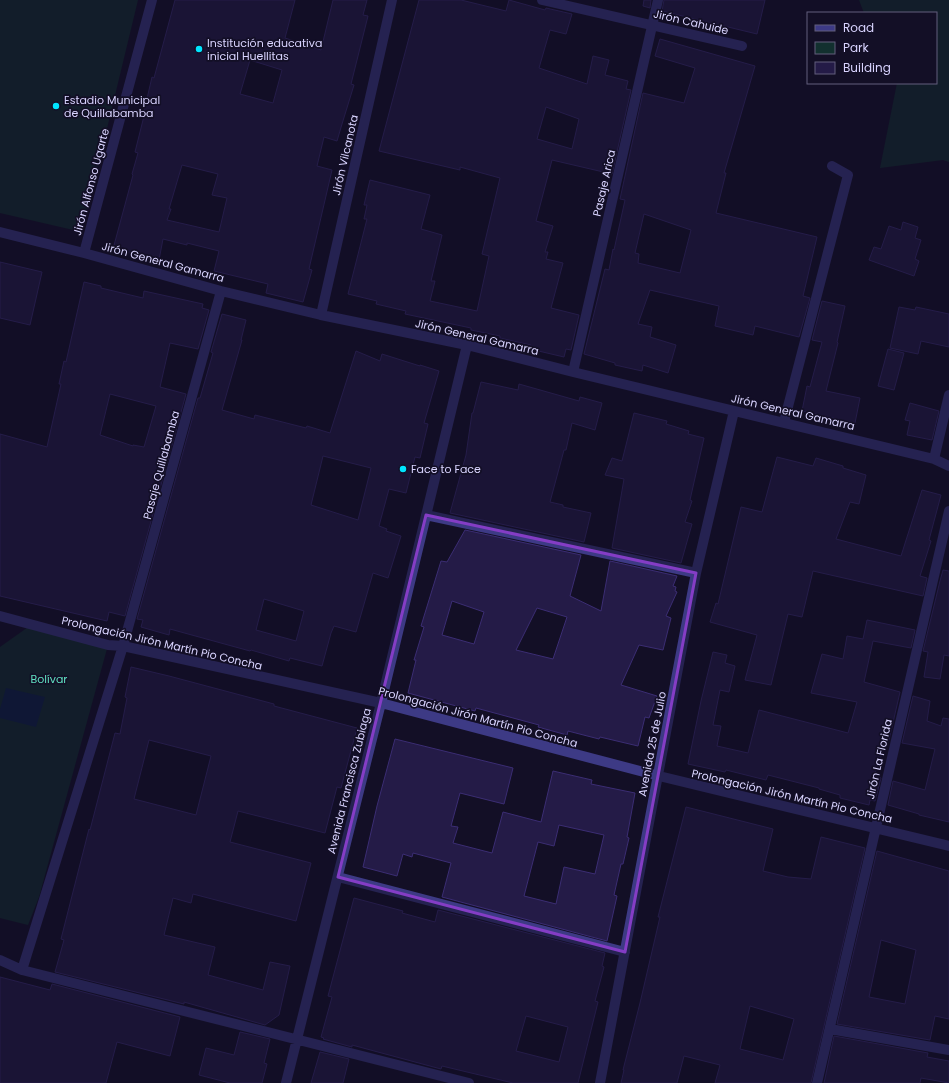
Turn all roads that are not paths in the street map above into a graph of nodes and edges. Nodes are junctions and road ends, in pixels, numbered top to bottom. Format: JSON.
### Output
{"nodes":[{"id":1,"x":152,"y":0,"type":"edge"},
{"id":2,"x":392,"y":0,"type":"edge"},
{"id":3,"x":542,"y":0,"type":"edge"},
{"id":4,"x":658,"y":0,"type":"edge"},
{"id":5,"x":652,"y":25,"type":"junction"},
{"id":6,"x":742,"y":46,"type":"dead end"},
{"id":7,"x":832,"y":166,"type":"dead end"},
{"id":8,"x":0,"y":232,"type":"edge"},
{"id":9,"x":84,"y":253,"type":"junction"},
{"id":10,"x":221,"y":291,"type":"junction"},
{"id":11,"x":321,"y":315,"type":"junction"},
{"id":12,"x":468,"y":345,"type":"junction"},
{"id":13,"x":572,"y":372,"type":"junction"},
{"id":14,"x":949,"y":395,"type":"edge"},
{"id":15,"x":734,"y":411,"type":"junction"},
{"id":16,"x":784,"y":422,"type":"junction"},
{"id":17,"x":934,"y":459,"type":"junction"},
{"id":18,"x":949,"y":466,"type":"edge"},
{"id":19,"x":949,"y":511,"type":"edge"},
{"id":20,"x":426,"y":515,"type":"junction"},
{"id":21,"x":696,"y":573,"type":"junction"},
{"id":22,"x":0,"y":616,"type":"edge"},
{"id":23,"x":123,"y":646,"type":"junction"},
{"id":24,"x":381,"y":703,"type":"junction"},
{"id":25,"x":659,"y":776,"type":"junction"},
{"id":26,"x":876,"y":828,"type":"junction"},
{"id":27,"x":949,"y":846,"type":"edge"},
{"id":28,"x":338,"y":877,"type":"junction"},
{"id":29,"x":625,"y":952,"type":"junction"},
{"id":30,"x":0,"y":960,"type":"edge"},
{"id":31,"x":22,"y":970,"type":"junction"},
{"id":32,"x":830,"y":1028,"type":"junction"},
{"id":33,"x":297,"y":1039,"type":"junction"},
{"id":34,"x":949,"y":1050,"type":"edge"},
{"id":35,"x":286,"y":1083,"type":"edge"},
{"id":36,"x":469,"y":1083,"type":"edge"},
{"id":37,"x":600,"y":1083,"type":"edge"},
{"id":38,"x":817,"y":1083,"type":"edge"}],
"edges":[{"from":1,"to":9,"type":"street","name":"Jirón Alfonso Ugarte"},
{"from":2,"to":11,"type":"street","name":"Jirón Vilcanota"},
{"from":3,"to":5,"type":"street","name":"Jirón Cahuide"},
{"from":4,"to":5,"type":"street","name":"Pasaje Arica"},
{"from":5,"to":6,"type":"street","name":"Jirón Cahuide"},
{"from":5,"to":13,"type":"street","name":"Pasaje Arica"},
{"from":7,"to":16,"type":"street"},
{"from":8,"to":9,"type":"street","name":"Jirón General Gamarra"},
{"from":9,"to":10,"type":"street","name":"Jirón General Gamarra"},
{"from":10,"to":11,"type":"street","name":"Jirón General Gamarra"},
{"from":10,"to":23,"type":"street","name":"Pasaje Quillabamba"},
{"from":11,"to":12,"type":"street","name":"Jirón General Gamarra"},
{"from":12,"to":13,"type":"street","name":"Jirón General Gamarra"},
{"from":12,"to":20,"type":"street","name":"Avenida Francisca Zubiaga"},
{"from":13,"to":15,"type":"street","name":"Jirón General Gamarra"},
{"from":14,"to":17,"type":"street"},
{"from":15,"to":16,"type":"street","name":"Jirón General Gamarra"},
{"from":15,"to":21,"type":"street","name":"Avenida 25 de Julio"},
{"from":16,"to":17,"type":"street","name":"Jirón General Gamarra"},
{"from":17,"to":18,"type":"street","name":"Jirón General Gamarra"},
{"from":19,"to":26,"type":"street","name":"Jirón La Florida"},
{"from":20,"to":21,"type":"street"},
{"from":20,"to":24,"type":"street","name":"Avenida Francisca Zubiaga"},
{"from":21,"to":25,"type":"street","name":"Avenida 25 de Julio"},
{"from":22,"to":23,"type":"street","name":"Prolongación Jirón Martín Pio Concha"},
{"from":23,"to":24,"type":"street","name":"Prolongación Jirón Martín Pio Concha"},
{"from":23,"to":31,"type":"street","name":"Pasaje Quillabamba"},
{"from":24,"to":25,"type":"street","name":"Prolongación Jirón Martín Pio Concha"},
{"from":24,"to":28,"type":"street","name":"Avenida Francisca Zubiaga"},
{"from":25,"to":26,"type":"street","name":"Prolongación Jirón Martín Pio Concha"},
{"from":25,"to":29,"type":"street","name":"Avenida 25 de Julio"},
{"from":26,"to":27,"type":"street","name":"Prolongación Jirón Martín Pio Concha"},
{"from":26,"to":32,"type":"street","name":"Jirón La Florida"},
{"from":28,"to":29,"type":"street"},
{"from":28,"to":33,"type":"street","name":"Avenida Francisca Zubiaga"},
{"from":29,"to":37,"type":"street","name":"Avenida 25 de Julio"},
{"from":30,"to":31,"type":"street"},
{"from":31,"to":33,"type":"street"},
{"from":32,"to":34,"type":"street"},
{"from":32,"to":38,"type":"street","name":"Jirón La Florida"},
{"from":33,"to":35,"type":"street","name":"Avenida Francisca Zubiaga"},
{"from":33,"to":36,"type":"street"}]}
